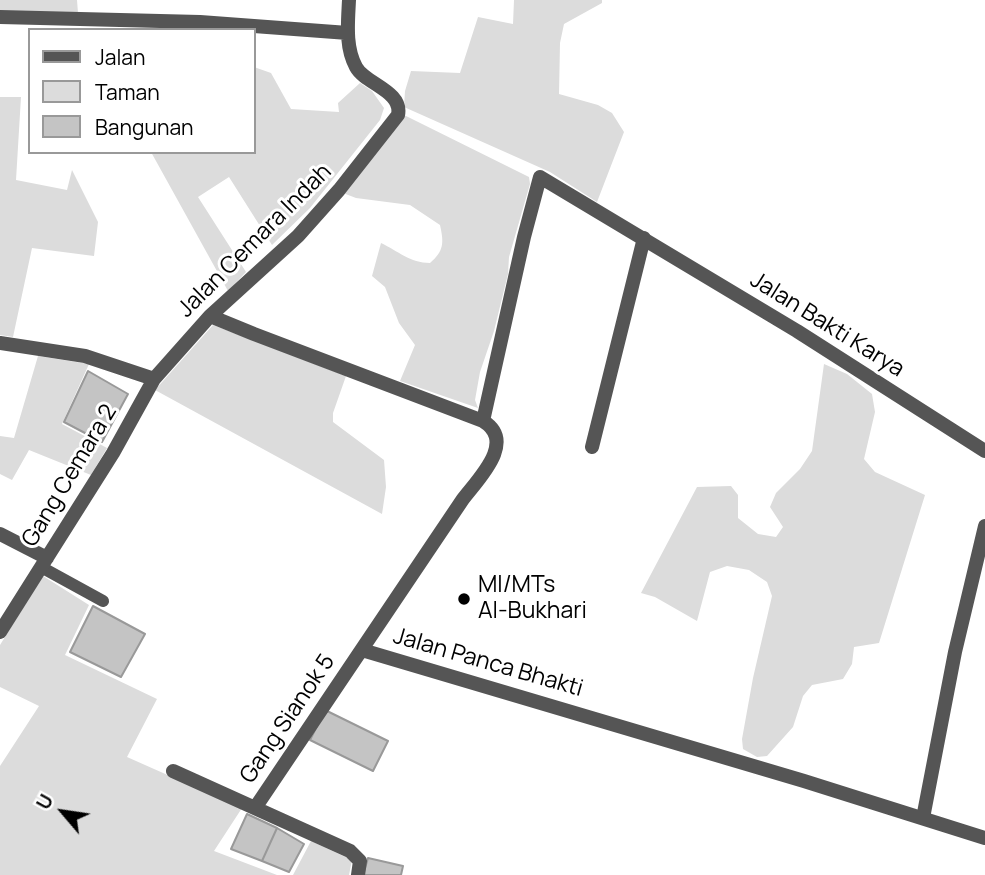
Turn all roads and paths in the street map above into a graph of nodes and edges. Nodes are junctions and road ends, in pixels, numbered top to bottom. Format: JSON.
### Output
{"nodes":[{"id":1,"x":349,"y":0,"type":"edge"},
{"id":2,"x":0,"y":17,"type":"edge"},
{"id":3,"x":348,"y":33,"type":"junction"},
{"id":4,"x":644,"y":239,"type":"junction"},
{"id":5,"x":210,"y":316,"type":"junction"},
{"id":6,"x":0,"y":344,"type":"edge"},
{"id":7,"x":154,"y":379,"type":"junction"},
{"id":8,"x":483,"y":421,"type":"junction"},
{"id":9,"x":592,"y":447,"type":"dead end"},
{"id":10,"x":985,"y":452,"type":"edge"},
{"id":11,"x":985,"y":526,"type":"edge"},
{"id":12,"x":0,"y":534,"type":"edge"},
{"id":13,"x":44,"y":563,"type":"junction"},
{"id":14,"x":103,"y":601,"type":"dead end"},
{"id":15,"x":0,"y":632,"type":"edge"},
{"id":16,"x":362,"y":650,"type":"junction"},
{"id":17,"x":173,"y":771,"type":"dead end"},
{"id":18,"x":255,"y":808,"type":"junction"},
{"id":19,"x":922,"y":818,"type":"junction"},
{"id":20,"x":985,"y":838,"type":"edge"},
{"id":21,"x":358,"y":875,"type":"edge"}],
"edges":[{"from":1,"to":3,"type":"street","name":"Jalan Cemara Indah"},
{"from":2,"to":3,"type":"street"},
{"from":3,"to":5,"type":"street","name":"Jalan Cemara Indah"},
{"from":4,"to":8,"type":"street","name":"Jalan Bakti Karya"},
{"from":4,"to":9,"type":"street"},
{"from":4,"to":10,"type":"street","name":"Jalan Bakti Karya"},
{"from":5,"to":7,"type":"street","name":"Jalan Cemara Indah"},
{"from":5,"to":8,"type":"street"},
{"from":6,"to":7,"type":"street"},
{"from":7,"to":13,"type":"street","name":"Gang Cemara 2"},
{"from":8,"to":16,"type":"street","name":"Jalan Panca Bhakti"},
{"from":11,"to":19,"type":"street"},
{"from":12,"to":13,"type":"street"},
{"from":13,"to":14,"type":"lane"},
{"from":13,"to":15,"type":"street","name":"Gang Cemara 2"},
{"from":16,"to":18,"type":"street","name":"Gang Sianok 5"},
{"from":16,"to":19,"type":"street","name":"Jalan Panca Bhakti"},
{"from":17,"to":18,"type":"street"},
{"from":18,"to":21,"type":"street","name":"Gang Sianok 5"},
{"from":19,"to":20,"type":"street","name":"Jalan Panca Bhakti"}]}
